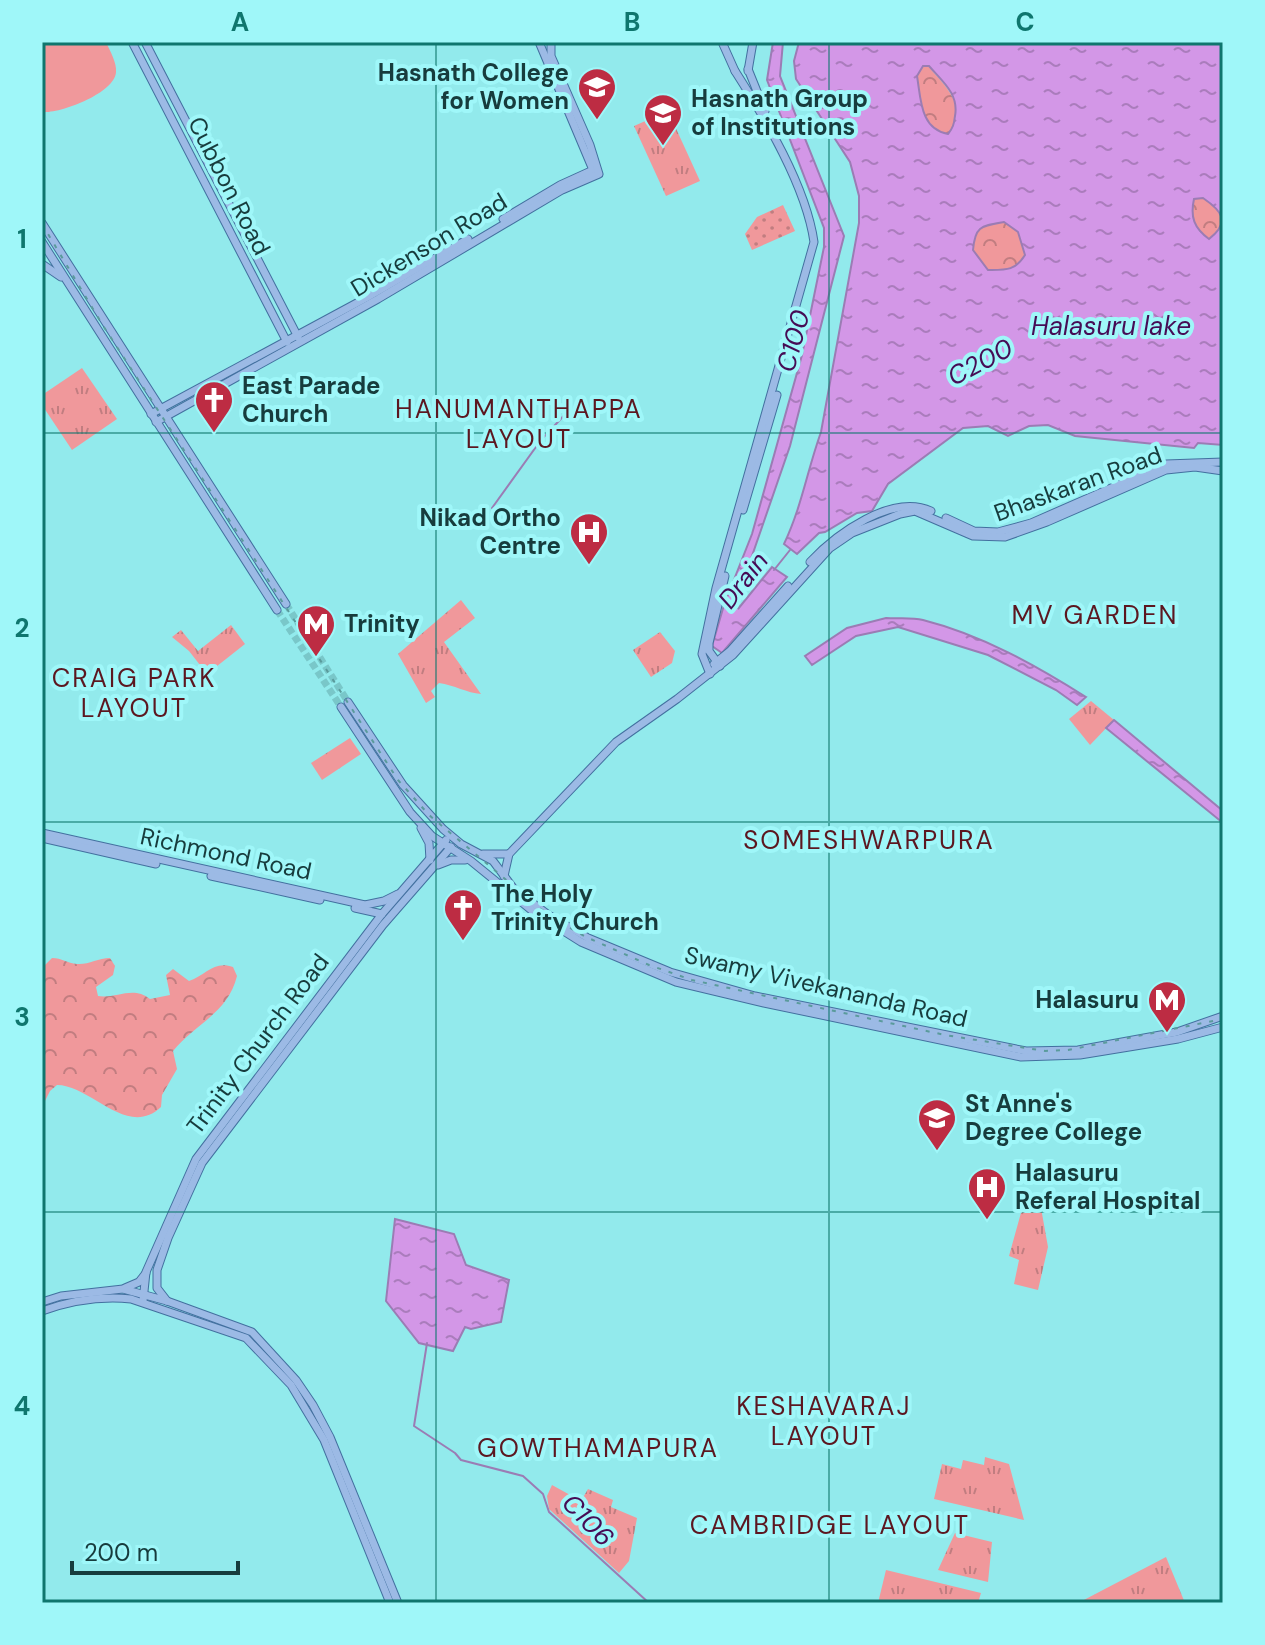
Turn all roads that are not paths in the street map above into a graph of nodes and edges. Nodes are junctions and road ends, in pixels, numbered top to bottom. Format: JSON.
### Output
{"nodes":[{"id":1,"x":132,"y":42,"type":"edge"},
{"id":2,"x":145,"y":42,"type":"edge"},
{"id":3,"x":539,"y":42,"type":"edge"},
{"id":4,"x":551,"y":42,"type":"edge"},
{"id":5,"x":722,"y":42,"type":"edge"},
{"id":6,"x":753,"y":42,"type":"edge"},
{"id":7,"x":748,"y":69,"type":"junction"},
{"id":8,"x":735,"y":71,"type":"junction"},
{"id":9,"x":164,"y":78,"type":"junction"},
{"id":10,"x":153,"y":84,"type":"junction"},
{"id":11,"x":566,"y":96,"type":"junction"},
{"id":12,"x":187,"y":122,"type":"junction"},
{"id":13,"x":176,"y":128,"type":"junction"},
{"id":14,"x":42,"y":223,"type":"edge"},
{"id":15,"x":42,"y":242,"type":"edge"},
{"id":16,"x":42,"y":264,"type":"edge"},
{"id":17,"x":66,"y":281,"type":"junction"},
{"id":18,"x":299,"y":339,"type":"junction"},
{"id":19,"x":289,"y":344,"type":"junction"},
{"id":20,"x":162,"y":412,"type":"junction"},
{"id":21,"x":151,"y":414,"type":"junction"},
{"id":22,"x":156,"y":422,"type":"junction"},
{"id":23,"x":1223,"y":462,"type":"edge"},
{"id":24,"x":1223,"y":471,"type":"edge"},
{"id":25,"x":748,"y":485,"type":"junction"},
{"id":26,"x":899,"y":511,"type":"junction"},
{"id":27,"x":286,"y":604,"type":"tunnel mouth"},
{"id":28,"x":277,"y":610,"type":"tunnel mouth"},
{"id":29,"x":718,"y":664,"type":"junction"},
{"id":30,"x":707,"y":673,"type":"junction"},
{"id":31,"x":418,"y":823,"type":"junction"},
{"id":32,"x":42,"y":836,"type":"edge"},
{"id":33,"x":454,"y":838,"type":"junction"},
{"id":34,"x":447,"y":846,"type":"junction"},
{"id":35,"x":90,"y":847,"type":"junction"},
{"id":36,"x":481,"y":854,"type":"junction"},
{"id":37,"x":509,"y":854,"type":"junction"},
{"id":38,"x":463,"y":856,"type":"junction"},
{"id":39,"x":471,"y":861,"type":"junction"},
{"id":40,"x":433,"y":863,"type":"junction"},
{"id":41,"x":504,"y":874,"type":"junction"},
{"id":42,"x":500,"y":884,"type":"junction"},
{"id":43,"x":400,"y":893,"type":"junction"},
{"id":44,"x":396,"y":910,"type":"junction"},
{"id":45,"x":382,"y":914,"type":"junction"},
{"id":46,"x":1223,"y":1016,"type":"edge"},
{"id":47,"x":1223,"y":1027,"type":"edge"},
{"id":48,"x":146,"y":1272,"type":"junction"},
{"id":49,"x":123,"y":1289,"type":"junction"},
{"id":50,"x":143,"y":1298,"type":"junction"},
{"id":51,"x":167,"y":1301,"type":"junction"},
{"id":52,"x":42,"y":1302,"type":"edge"},
{"id":53,"x":42,"y":1311,"type":"edge"},
{"id":54,"x":390,"y":1603,"type":"edge"},
{"id":55,"x":398,"y":1603,"type":"edge"}],
"edges":[{"from":1,"to":10,"type":"main road","name":"Cubbon Road"},
{"from":2,"to":9,"type":"main road","name":"Cubbon Road"},
{"from":3,"to":11,"type":"main road","name":"Dickenson Road"},
{"from":4,"to":11,"type":"main road","name":"Dickenson Road"},
{"from":5,"to":8,"type":"main road"},
{"from":6,"to":7,"type":"main road"},
{"from":7,"to":8,"type":"main road"},
{"from":7,"to":25,"type":"main road"},
{"from":8,"to":25,"type":"main road"},
{"from":9,"to":10,"type":"main road"},
{"from":9,"to":12,"type":"main road","name":"Cubbon Road"},
{"from":10,"to":13,"type":"main road","name":"Cubbon Road"},
{"from":11,"to":18,"type":"main road","name":"Dickenson Road"},
{"from":12,"to":13,"type":"main road"},
{"from":12,"to":18,"type":"main road","name":"Cubbon Road"},
{"from":13,"to":19,"type":"main road","name":"Cubbon Road"},
{"from":14,"to":20,"type":"main road"},
{"from":15,"to":17,"type":"main road"},
{"from":16,"to":17,"type":"main road"},
{"from":17,"to":21,"type":"main road"},
{"from":18,"to":19,"type":"main road","name":"Dickenson Road"},
{"from":19,"to":20,"type":"main road","name":"Dickenson Road"},
{"from":20,"to":21,"type":"main road","name":"Dickenson Road"},
{"from":20,"to":22,"type":"main road","name":"Dickenson Road"},
{"from":20,"to":27,"type":"main road"},
{"from":21,"to":22,"type":"main road"},
{"from":22,"to":28,"type":"main road"},
{"from":23,"to":26,"type":"main road","name":"Bhaskaran Road"},
{"from":24,"to":26,"type":"main road","name":"Bhaskaran Road"},
{"from":25,"to":29,"type":"main road"},
{"from":25,"to":30,"type":"main road"},
{"from":26,"to":29,"type":"main road"},
{"from":29,"to":30,"type":"main road"},
{"from":30,"to":37,"type":"main road"},
{"from":31,"to":33,"type":"main road","name":"Swamy Vivekananda Road"},
{"from":31,"to":34,"type":"main road"},
{"from":31,"to":40,"type":"main road"},
{"from":32,"to":35,"type":"main road","name":"Richmond Road"},
{"from":33,"to":34,"type":"main road"},
{"from":33,"to":36,"type":"main road","name":"Swamy Vivekananda Road"},
{"from":34,"to":38,"type":"main road"},
{"from":34,"to":40,"type":"main road"},
{"from":35,"to":43,"type":"main road","name":"Richmond Road"},
{"from":35,"to":45,"type":"main road","name":"Richmond Road"},
{"from":36,"to":37,"type":"main road"},
{"from":36,"to":41,"type":"main road","name":"Swamy Vivekananda Road"},
{"from":37,"to":41,"type":"main road"},
{"from":38,"to":39,"type":"main road","name":"Swamy Vivekananda Road"},
{"from":38,"to":42,"type":"main road","name":"Swamy Vivekananda Road"},
{"from":39,"to":40,"type":"main road"},
{"from":39,"to":42,"type":"main road","name":"Swamy Vivekananda Road"},
{"from":40,"to":43,"type":"main road","name":"Trinity Church Road"},
{"from":40,"to":44,"type":"main road","name":"Trinity Church Road"},
{"from":41,"to":42,"type":"main road"},
{"from":41,"to":46,"type":"main road","name":"Swamy Vivekananda Road"},
{"from":42,"to":47,"type":"main road","name":"Swamy Vivekananda Road"},
{"from":43,"to":45,"type":"main road","name":"Trinity Church Road"},
{"from":44,"to":45,"type":"main road","name":"Richmond Road"},
{"from":44,"to":51,"type":"main road","name":"Trinity Church Road"},
{"from":45,"to":48,"type":"main road","name":"Trinity Church Road"},
{"from":48,"to":49,"type":"main road"},
{"from":48,"to":50,"type":"main road","name":"Trinity Church Road"},
{"from":49,"to":50,"type":"main road"},
{"from":49,"to":52,"type":"main road"},
{"from":50,"to":51,"type":"main road"},
{"from":50,"to":53,"type":"main road"},
{"from":50,"to":54,"type":"main road"},
{"from":51,"to":55,"type":"main road"}]}
